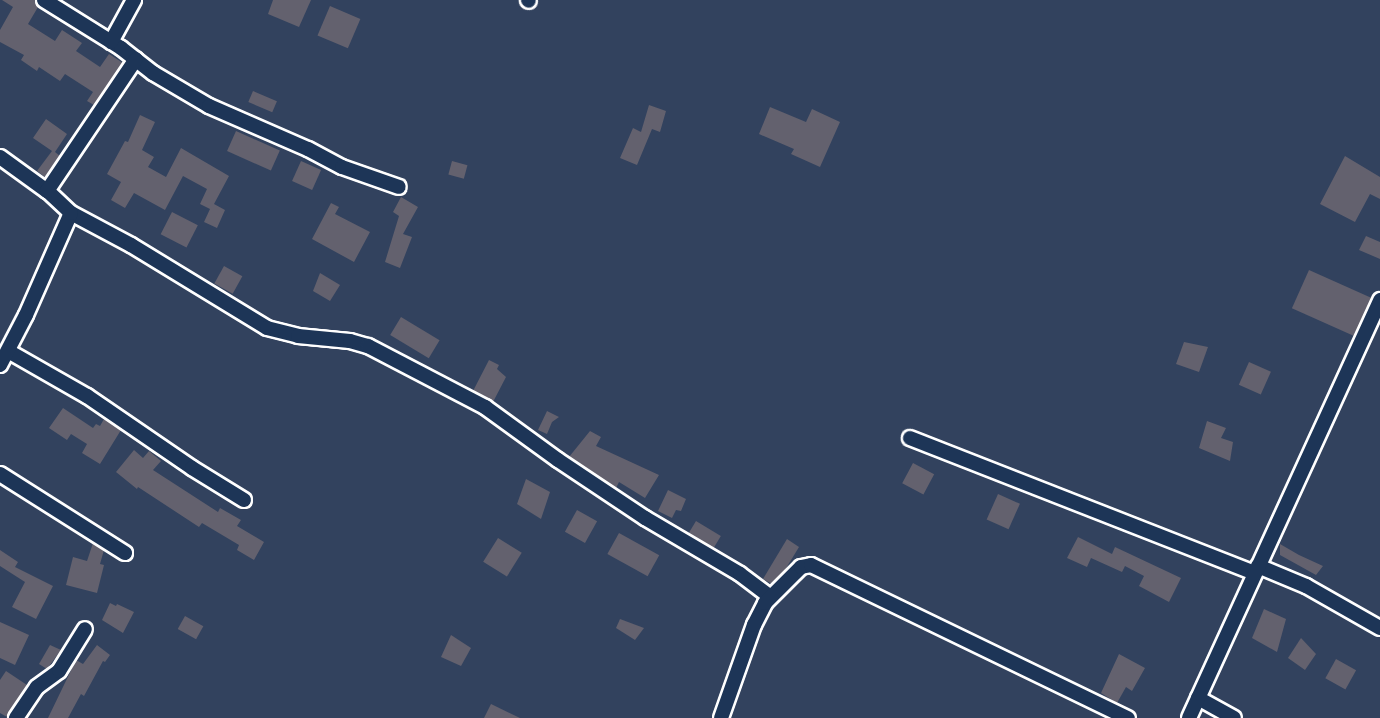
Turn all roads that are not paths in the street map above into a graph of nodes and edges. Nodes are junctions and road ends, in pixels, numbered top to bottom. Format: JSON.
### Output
{"nodes":[{"id":1,"x":44,"y":0,"type":"edge"},
{"id":2,"x":134,"y":0,"type":"edge"},
{"id":3,"x":111,"y":42,"type":"junction"},
{"id":4,"x":136,"y":59,"type":"junction"},
{"id":5,"x":0,"y":158,"type":"edge"},
{"id":6,"x":399,"y":187,"type":"dead end"},
{"id":7,"x":46,"y":191,"type":"junction"},
{"id":8,"x":71,"y":213,"type":"junction"},
{"id":9,"x":1380,"y":300,"type":"edge"},
{"id":10,"x":8,"y":351,"type":"junction"},
{"id":11,"x":0,"y":365,"type":"edge"},
{"id":12,"x":910,"y":438,"type":"dead end"},
{"id":13,"x":0,"y":474,"type":"edge"},
{"id":14,"x":244,"y":500,"type":"dead end"},
{"id":15,"x":125,"y":553,"type":"dead end"},
{"id":16,"x":1257,"y":570,"type":"junction"},
{"id":17,"x":770,"y":596,"type":"junction"},
{"id":18,"x":1380,"y":628,"type":"edge"},
{"id":19,"x":85,"y":629,"type":"dead end"},
{"id":20,"x":1198,"y":698,"type":"junction"},
{"id":21,"x":16,"y":718,"type":"edge"},
{"id":22,"x":721,"y":718,"type":"edge"},
{"id":23,"x":1128,"y":718,"type":"edge"},
{"id":24,"x":1189,"y":718,"type":"edge"},
{"id":25,"x":1234,"y":718,"type":"edge"}],
"edges":[{"from":1,"to":3,"type":"street"},
{"from":2,"to":3,"type":"street"},
{"from":3,"to":4,"type":"street"},
{"from":4,"to":6,"type":"street"},
{"from":4,"to":7,"type":"street"},
{"from":5,"to":7,"type":"street"},
{"from":7,"to":8,"type":"street"},
{"from":8,"to":10,"type":"street"},
{"from":8,"to":17,"type":"street"},
{"from":9,"to":16,"type":"street"},
{"from":10,"to":11,"type":"street"},
{"from":10,"to":14,"type":"street"},
{"from":12,"to":16,"type":"street"},
{"from":13,"to":15,"type":"street"},
{"from":16,"to":18,"type":"street"},
{"from":16,"to":20,"type":"street"},
{"from":17,"to":22,"type":"street"},
{"from":17,"to":23,"type":"street"},
{"from":19,"to":21,"type":"street"},
{"from":20,"to":24,"type":"street"},
{"from":20,"to":25,"type":"street"}]}
